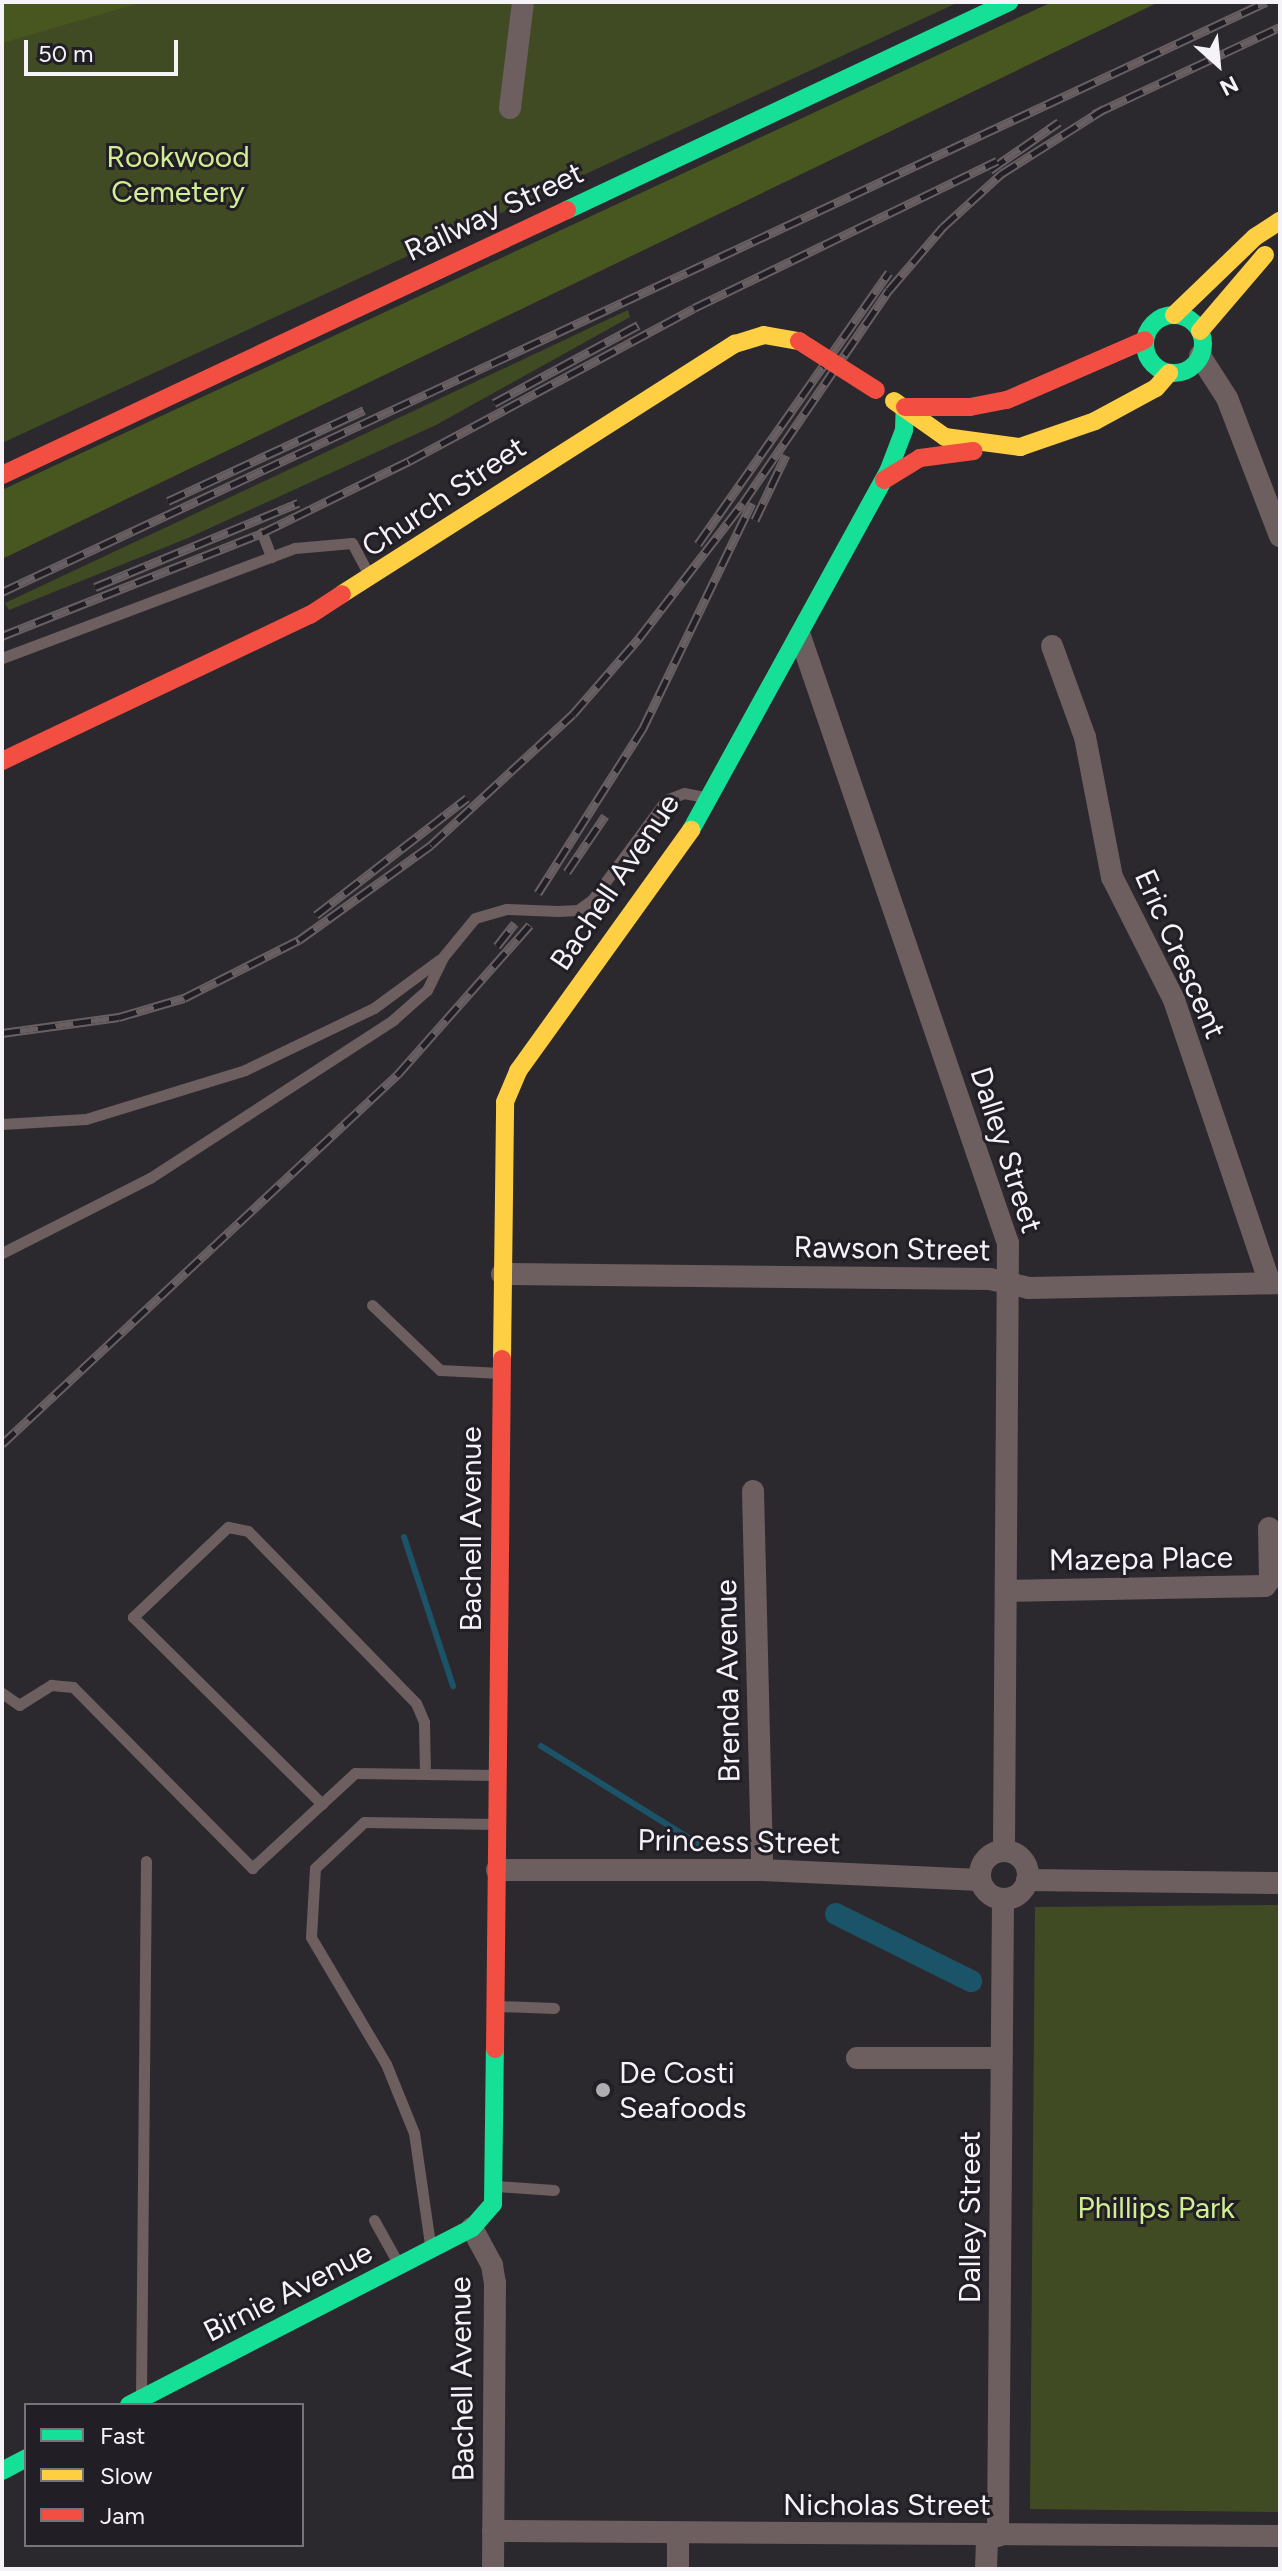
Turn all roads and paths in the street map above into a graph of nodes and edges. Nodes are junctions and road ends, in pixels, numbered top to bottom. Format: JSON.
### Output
{"nodes":[{"id":1,"x":523,"y":2,"type":"edge"},
{"id":2,"x":1010,"y":2,"type":"edge"},
{"id":3,"x":510,"y":108,"type":"dead end"},
{"id":4,"x":1280,"y":221,"type":"edge"},
{"id":5,"x":1280,"y":243,"type":"edge"},
{"id":6,"x":1174,"y":315,"type":"junction"},
{"id":7,"x":1200,"y":331,"type":"junction"},
{"id":8,"x":1145,"y":340,"type":"junction"},
{"id":9,"x":1200,"y":356,"type":"junction"},
{"id":10,"x":1169,"y":373,"type":"junction"},
{"id":11,"x":905,"y":407,"type":"junction"},
{"id":12,"x":1020,"y":447,"type":"junction"},
{"id":13,"x":2,"y":475,"type":"edge"},
{"id":14,"x":884,"y":480,"type":"junction"},
{"id":15,"x":262,"y":533,"type":"dead end"},
{"id":16,"x":1280,"y":536,"type":"edge"},
{"id":17,"x":271,"y":557,"type":"junction"},
{"id":18,"x":833,"y":569,"type":"junction"},
{"id":19,"x":371,"y":579,"type":"junction"},
{"id":20,"x":800,"y":636,"type":"junction"},
{"id":21,"x":1052,"y":646,"type":"dead end"},
{"id":22,"x":2,"y":658,"type":"edge"},
{"id":23,"x":2,"y":761,"type":"edge"},
{"id":24,"x":709,"y":798,"type":"junction"},
{"id":25,"x":443,"y":957,"type":"junction"},
{"id":26,"x":2,"y":1124,"type":"edge"},
{"id":27,"x":2,"y":1253,"type":"edge"},
{"id":28,"x":502,"y":1274,"type":"junction"},
{"id":29,"x":1010,"y":1282,"type":"junction"},
{"id":30,"x":1275,"y":1283,"type":"edge"},
{"id":31,"x":372,"y":1305,"type":"dead end"},
{"id":32,"x":502,"y":1373,"type":"junction"},
{"id":33,"x":753,"y":1491,"type":"dead end"},
{"id":34,"x":1269,"y":1528,"type":"dead end"},
{"id":35,"x":1007,"y":1591,"type":"junction"},
{"id":36,"x":2,"y":1693,"type":"edge"},
{"id":37,"x":425,"y":1774,"type":"junction"},
{"id":38,"x":499,"y":1775,"type":"junction"},
{"id":39,"x":322,"y":1804,"type":"junction"},
{"id":40,"x":498,"y":1824,"type":"junction"},
{"id":41,"x":1004,"y":1851,"type":"junction"},
{"id":42,"x":146,"y":1861,"type":"dead end"},
{"id":43,"x":497,"y":1870,"type":"junction"},
{"id":44,"x":762,"y":1870,"type":"junction"},
{"id":45,"x":980,"y":1880,"type":"junction"},
{"id":46,"x":1027,"y":1880,"type":"junction"},
{"id":47,"x":1280,"y":1883,"type":"edge"},
{"id":48,"x":1003,"y":1899,"type":"junction"},
{"id":49,"x":497,"y":2006,"type":"junction"},
{"id":50,"x":554,"y":2008,"type":"dead end"},
{"id":51,"x":857,"y":2058,"type":"dead end"},
{"id":52,"x":1001,"y":2058,"type":"junction"},
{"id":53,"x":496,"y":2186,"type":"junction"},
{"id":54,"x":554,"y":2190,"type":"dead end"},
{"id":55,"x":374,"y":2220,"type":"dead end"},
{"id":56,"x":472,"y":2228,"type":"junction"},
{"id":57,"x":431,"y":2249,"type":"junction"},
{"id":58,"x":399,"y":2265,"type":"junction"},
{"id":59,"x":135,"y":2402,"type":"edge"},
{"id":60,"x":24,"y":2459,"type":"edge"},
{"id":61,"x":2,"y":2471,"type":"edge"},
{"id":62,"x":493,"y":2531,"type":"junction"},
{"id":63,"x":678,"y":2533,"type":"junction"},
{"id":64,"x":992,"y":2536,"type":"junction"},
{"id":65,"x":1280,"y":2536,"type":"edge"},
{"id":66,"x":493,"y":2569,"type":"edge"},
{"id":67,"x":678,"y":2569,"type":"edge"},
{"id":68,"x":986,"y":2569,"type":"edge"}],
"edges":[{"from":1,"to":3,"type":"street"},
{"from":2,"to":13,"type":"main road","name":"Railway Street"},
{"from":4,"to":6,"type":"main road"},
{"from":5,"to":7,"type":"main road"},
{"from":6,"to":7,"type":"main road"},
{"from":6,"to":8,"type":"main road"},
{"from":7,"to":9,"type":"main road"},
{"from":8,"to":10,"type":"main road"},
{"from":8,"to":11,"type":"main road"},
{"from":9,"to":10,"type":"main road"},
{"from":9,"to":16,"type":"street"},
{"from":10,"to":12,"type":"main road","name":"Church Street"},
{"from":11,"to":12,"type":"main road","name":"Church Street"},
{"from":11,"to":14,"type":"main road","name":"Bachell Avenue"},
{"from":11,"to":18,"type":"main road","name":"Bachell Avenue"},
{"from":11,"to":19,"type":"main road","name":"Church Street","bridge":true},
{"from":12,"to":14,"type":"main road"},
{"from":14,"to":18,"type":"main road","name":"Bachell Avenue"},
{"from":15,"to":17,"type":"lane"},
{"from":17,"to":19,"type":"lane"},
{"from":17,"to":22,"type":"lane"},
{"from":18,"to":20,"type":"main road","name":"Bachell Avenue"},
{"from":19,"to":23,"type":"main road","name":"Church Street"},
{"from":20,"to":24,"type":"main road","name":"Bachell Avenue"},
{"from":20,"to":29,"type":"street","name":"Dalley Street"},
{"from":21,"to":30,"type":"street","name":"Eric Crescent"},
{"from":24,"to":25,"type":"lane","bridge":true},
{"from":24,"to":28,"type":"main road","name":"Bachell Avenue"},
{"from":25,"to":26,"type":"lane"},
{"from":25,"to":27,"type":"lane"},
{"from":28,"to":29,"type":"street","name":"Rawson Street"},
{"from":28,"to":32,"type":"main road","name":"Bachell Avenue"},
{"from":29,"to":30,"type":"street","name":"Rawson Street"},
{"from":29,"to":35,"type":"street","name":"Dalley Street"},
{"from":31,"to":32,"type":"lane"},
{"from":32,"to":38,"type":"main road","name":"Bachell Avenue"},
{"from":33,"to":44,"type":"street","name":"Brenda Avenue"},
{"from":34,"to":35,"type":"street","name":"Mazepa Place"},
{"from":35,"to":41,"type":"street","name":"Dalley Street"},
{"from":36,"to":39,"type":"lane"},
{"from":37,"to":38,"type":"lane"},
{"from":37,"to":39,"type":"lane"},
{"from":37,"to":39,"type":"lane"},
{"from":38,"to":40,"type":"main road","name":"Bachell Avenue"},
{"from":40,"to":43,"type":"main road","name":"Bachell Avenue"},
{"from":40,"to":57,"type":"lane"},
{"from":41,"to":45,"type":"street"},
{"from":41,"to":46,"type":"street"},
{"from":42,"to":59,"type":"lane"},
{"from":43,"to":44,"type":"street","name":"Princess Street"},
{"from":43,"to":49,"type":"main road","name":"Bachell Avenue"},
{"from":44,"to":45,"type":"street","name":"Princess Street"},
{"from":45,"to":48,"type":"street"},
{"from":46,"to":47,"type":"street"},
{"from":46,"to":48,"type":"street"},
{"from":48,"to":52,"type":"street","name":"Dalley Street"},
{"from":49,"to":50,"type":"lane"},
{"from":49,"to":53,"type":"main road","name":"Bachell Avenue"},
{"from":51,"to":52,"type":"street"},
{"from":52,"to":64,"type":"street","name":"Dalley Street"},
{"from":53,"to":54,"type":"lane"},
{"from":53,"to":56,"type":"main road","name":"Bachell Avenue"},
{"from":55,"to":58,"type":"lane"},
{"from":56,"to":57,"type":"main road","name":"Birnie Avenue"},
{"from":56,"to":62,"type":"street","name":"Bachell Avenue"},
{"from":57,"to":58,"type":"main road","name":"Birnie Avenue"},
{"from":58,"to":59,"type":"main road","name":"Birnie Avenue"},
{"from":60,"to":61,"type":"main road"},
{"from":62,"to":63,"type":"street","name":"Nicholas Street"},
{"from":62,"to":66,"type":"street","name":"Bachell Avenue"},
{"from":63,"to":64,"type":"street","name":"Nicholas Street"},
{"from":63,"to":67,"type":"street"},
{"from":64,"to":65,"type":"street","name":"Nicholas Street"},
{"from":64,"to":68,"type":"street","name":"Dalley Street"}]}
